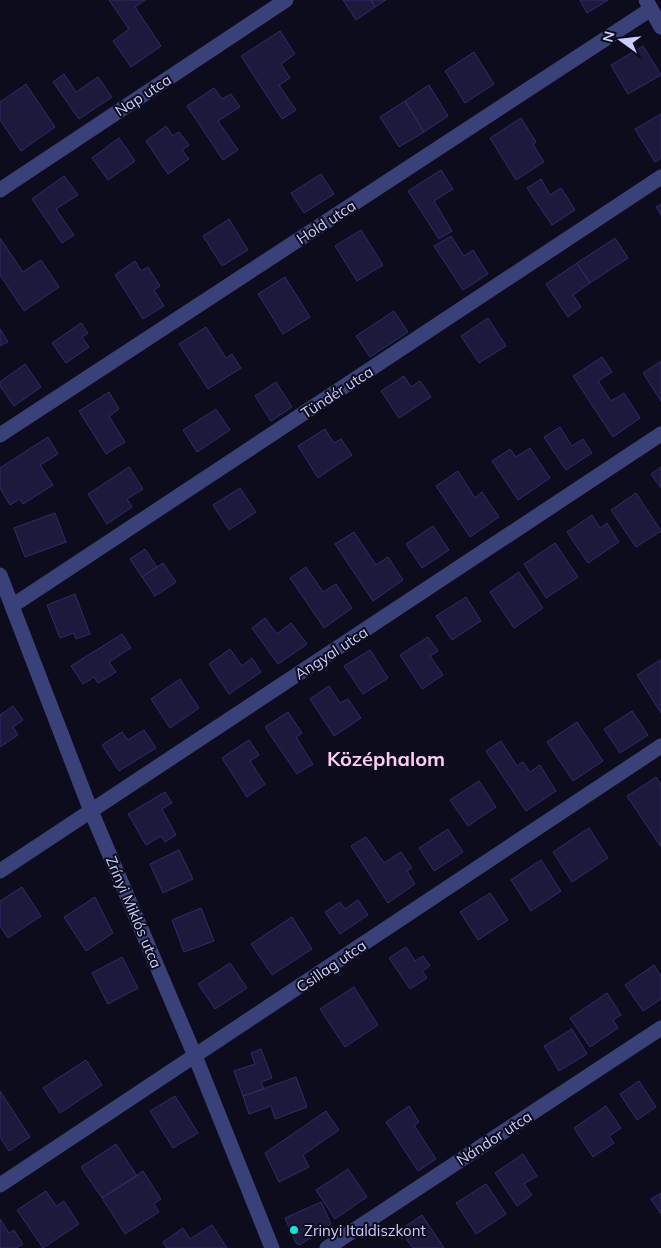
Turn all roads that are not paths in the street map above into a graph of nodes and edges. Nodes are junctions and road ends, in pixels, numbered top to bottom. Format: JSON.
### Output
{"nodes":[{"id":1,"x":286,"y":0,"type":"edge"},
{"id":2,"x":655,"y":12,"type":"edge"},
{"id":3,"x":661,"y":177,"type":"edge"},
{"id":4,"x":0,"y":190,"type":"edge"},
{"id":5,"x":661,"y":434,"type":"edge"},
{"id":6,"x":0,"y":435,"type":"edge"},
{"id":7,"x":0,"y":575,"type":"edge"},
{"id":8,"x":12,"y":606,"type":"junction"},
{"id":9,"x":661,"y":746,"type":"edge"},
{"id":10,"x":91,"y":811,"type":"junction"},
{"id":11,"x":0,"y":871,"type":"edge"},
{"id":12,"x":661,"y":1028,"type":"edge"},
{"id":13,"x":195,"y":1056,"type":"junction"},
{"id":14,"x":0,"y":1185,"type":"edge"},
{"id":15,"x":272,"y":1248,"type":"edge"},
{"id":16,"x":327,"y":1248,"type":"edge"}],
"edges":[{"from":1,"to":4,"type":"street","name":"Nap utca"},
{"from":2,"to":6,"type":"street","name":"Hold utca"},
{"from":3,"to":8,"type":"street","name":"Tündér utca"},
{"from":5,"to":10,"type":"street","name":"Angyal utca"},
{"from":7,"to":8,"type":"street","name":"Zrínyi Miklós utca"},
{"from":8,"to":10,"type":"street","name":"Zrínyi Miklós utca"},
{"from":9,"to":13,"type":"street","name":"Csillag utca"},
{"from":10,"to":11,"type":"street","name":"Angyal utca"},
{"from":10,"to":13,"type":"street","name":"Zrínyi Miklós utca"},
{"from":12,"to":16,"type":"street","name":"Nándor utca"},
{"from":13,"to":14,"type":"street","name":"Csillag utca"},
{"from":13,"to":15,"type":"street","name":"Zrínyi Miklós utca"}]}
